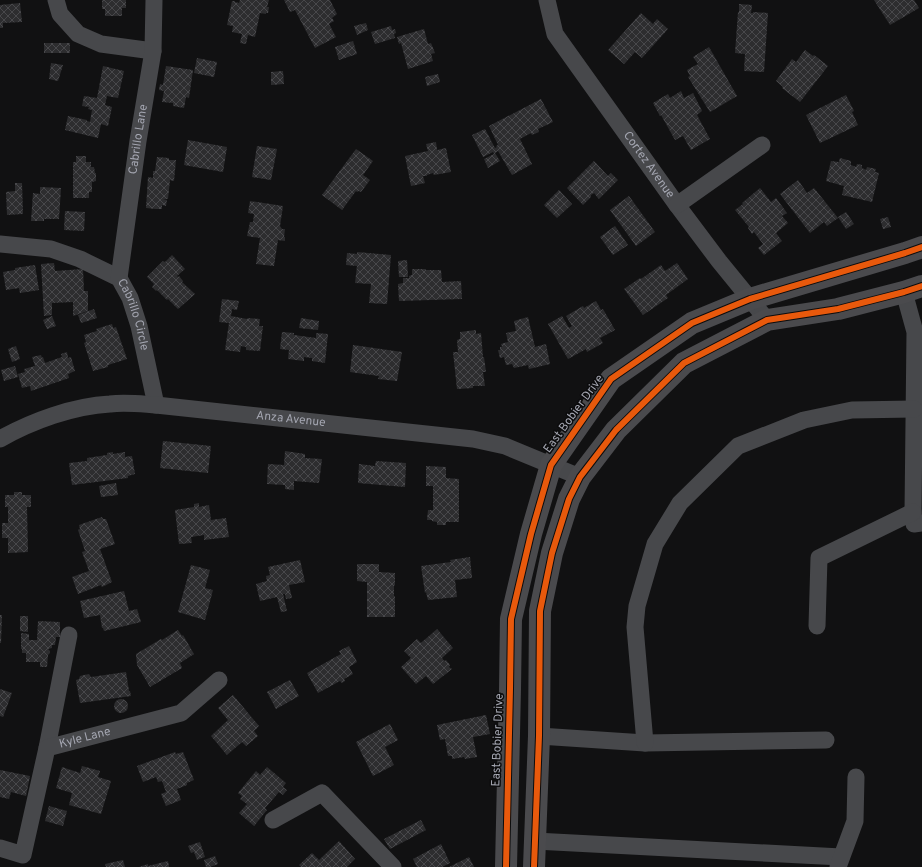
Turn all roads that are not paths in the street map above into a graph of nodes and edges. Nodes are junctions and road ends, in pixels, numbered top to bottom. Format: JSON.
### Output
{"nodes":[{"id":1,"x":56,"y":0,"type":"edge"},
{"id":2,"x":154,"y":0,"type":"edge"},
{"id":3,"x":546,"y":0,"type":"edge"},
{"id":4,"x":153,"y":51,"type":"junction"},
{"id":5,"x":762,"y":145,"type":"dead end"},
{"id":6,"x":677,"y":205,"type":"junction"},
{"id":7,"x":0,"y":244,"type":"edge"},
{"id":8,"x":922,"y":247,"type":"edge"},
{"id":9,"x":119,"y":278,"type":"junction"},
{"id":10,"x":913,"y":289,"type":"edge"},
{"id":11,"x":750,"y":299,"type":"junction"},
{"id":12,"x":768,"y":320,"type":"junction"},
{"id":13,"x":156,"y":405,"type":"junction"},
{"id":14,"x":914,"y":409,"type":"junction"},
{"id":15,"x":0,"y":440,"type":"edge"},
{"id":16,"x":551,"y":465,"type":"junction"},
{"id":17,"x":580,"y":477,"type":"junction"},
{"id":18,"x":917,"y":517,"type":"edge"},
{"id":19,"x":817,"y":626,"type":"dead end"},
{"id":20,"x":69,"y":635,"type":"dead end"},
{"id":21,"x":219,"y":680,"type":"dead end"},
{"id":22,"x":539,"y":736,"type":"junction"},
{"id":23,"x":826,"y":740,"type":"dead end"},
{"id":24,"x":645,"y":743,"type":"junction"},
{"id":25,"x":47,"y":748,"type":"junction"},
{"id":26,"x":856,"y":777,"type":"dead end"},
{"id":27,"x":273,"y":820,"type":"dead end"},
{"id":28,"x":535,"y":841,"type":"junction"},
{"id":29,"x":0,"y":848,"type":"edge"},
{"id":30,"x":839,"y":862,"type":"edge"},
{"id":31,"x":393,"y":867,"type":"edge"},
{"id":32,"x":506,"y":867,"type":"edge"},
{"id":33,"x":534,"y":867,"type":"edge"}],
"edges":[{"from":1,"to":4,"type":"street"},
{"from":2,"to":4,"type":"street","name":"Cabrillo Lane"},
{"from":3,"to":6,"type":"street","name":"Cortez Avenue"},
{"from":4,"to":9,"type":"street","name":"Cabrillo Lane"},
{"from":5,"to":6,"type":"street"},
{"from":6,"to":11,"type":"street","name":"Cortez Avenue"},
{"from":7,"to":9,"type":"street","name":"Cabrillo Circle"},
{"from":8,"to":11,"type":"main road","name":"East Bobier Drive"},
{"from":9,"to":13,"type":"street","name":"Cabrillo Circle"},
{"from":10,"to":12,"type":"main road"},
{"from":10,"to":14,"type":"street"},
{"from":11,"to":12,"type":"street","name":"Cortez Avenue"},
{"from":11,"to":16,"type":"main road","name":"East Bobier Drive"},
{"from":12,"to":17,"type":"main road"},
{"from":13,"to":15,"type":"street","name":"Anza Avenue"},
{"from":13,"to":16,"type":"street","name":"Anza Avenue"},
{"from":14,"to":18,"type":"street"},
{"from":14,"to":24,"type":"street"},
{"from":16,"to":17,"type":"street","name":"Anza Avenue"},
{"from":16,"to":32,"type":"main road","name":"East Bobier Drive"},
{"from":17,"to":22,"type":"main road"},
{"from":18,"to":19,"type":"street"},
{"from":20,"to":25,"type":"street"},
{"from":21,"to":25,"type":"street","name":"Kyle Lane"},
{"from":22,"to":24,"type":"street"},
{"from":22,"to":28,"type":"main road"},
{"from":23,"to":24,"type":"street"},
{"from":25,"to":29,"type":"street","name":"Kyle Lane"},
{"from":26,"to":30,"type":"street"},
{"from":27,"to":31,"type":"street"},
{"from":28,"to":30,"type":"street"},
{"from":28,"to":33,"type":"main road"}]}
